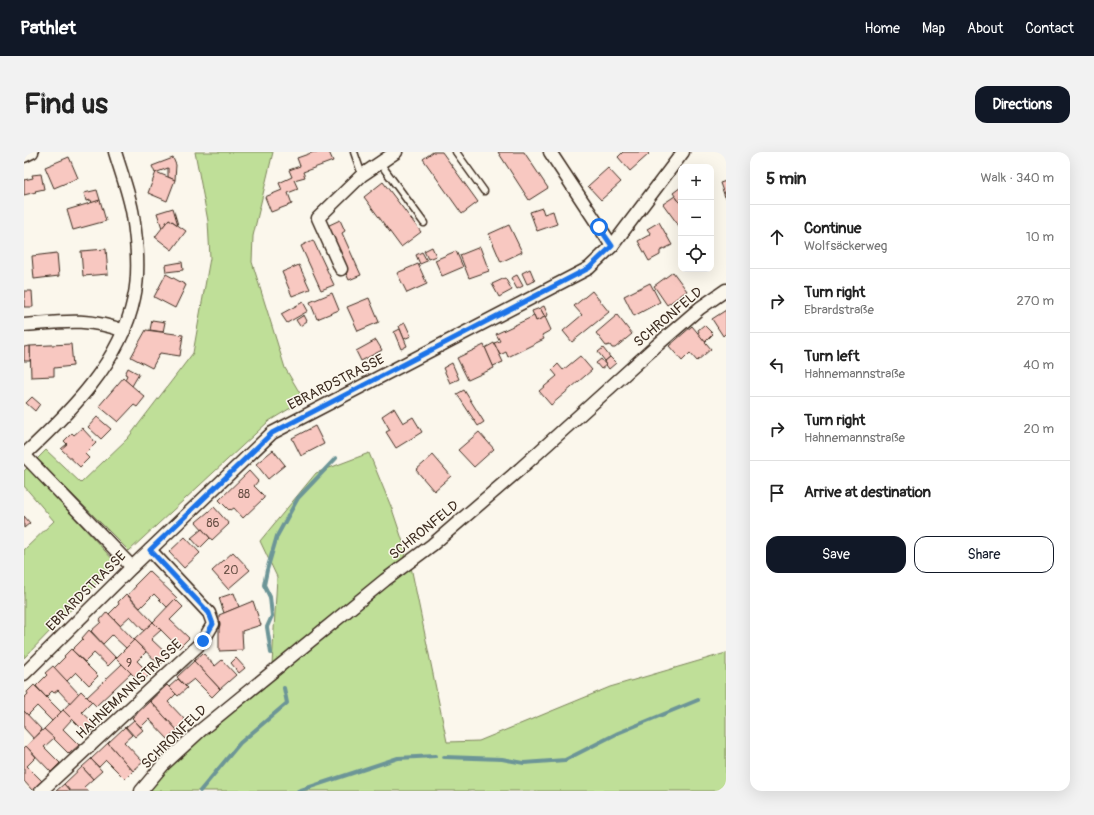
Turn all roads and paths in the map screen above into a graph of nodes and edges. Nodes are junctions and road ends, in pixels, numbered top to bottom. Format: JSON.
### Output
{"nodes":[{"id":1,"x":32,"y":152,"type":"edge"},
{"id":2,"x":116,"y":152,"type":"edge"},
{"id":3,"x":354,"y":152,"type":"edge"},
{"id":4,"x":396,"y":152,"type":"edge"},
{"id":5,"x":456,"y":152,"type":"edge"},
{"id":6,"x":550,"y":152,"type":"edge"},
{"id":7,"x":683,"y":152,"type":"edge"},
{"id":8,"x":24,"y":156,"type":"edge"},
{"id":9,"x":380,"y":163,"type":"junction"},
{"id":10,"x":362,"y":175,"type":"junction"},
{"id":11,"x":484,"y":190,"type":"dead end"},
{"id":12,"x":424,"y":223,"type":"dead end"},
{"id":13,"x":612,"y":246,"type":"junction"},
{"id":14,"x":341,"y":269,"type":"dead end"},
{"id":15,"x":726,"y":290,"type":"edge"},
{"id":16,"x":24,"y":325,"type":"edge"},
{"id":17,"x":124,"y":331,"type":"junction"},
{"id":18,"x":24,"y":455,"type":"edge"},
{"id":19,"x":150,"y":550,"type":"junction"},
{"id":20,"x":132,"y":567,"type":"junction"},
{"id":21,"x":24,"y":674,"type":"edge"},
{"id":22,"x":41,"y":791,"type":"edge"},
{"id":23,"x":141,"y":791,"type":"edge"}],
"edges":[{"from":1,"to":8,"type":"street"},
{"from":2,"to":17,"type":"street"},
{"from":3,"to":10,"type":"lane"},
{"from":4,"to":9,"type":"street"},
{"from":5,"to":11,"type":"lane"},
{"from":6,"to":13,"type":"street"},
{"from":7,"to":13,"type":"street","name":"EBRARDSTRASSE"},
{"from":9,"to":10,"type":"street"},
{"from":9,"to":12,"type":"lane"},
{"from":10,"to":14,"type":"street"},
{"from":13,"to":19,"type":"street","name":"EBRARDSTRASSE"},
{"from":15,"to":23,"type":"street","name":"SCHRONFELD"},
{"from":16,"to":17,"type":"street"},
{"from":17,"to":18,"type":"street"},
{"from":18,"to":20,"type":"street"},
{"from":19,"to":20,"type":"street","name":"EBRARDSTRASSE"},
{"from":19,"to":22,"type":"street","name":"HAHNEMANNSTRASSE"},
{"from":20,"to":21,"type":"street","name":"EBRARDSTRASSE"}]}
